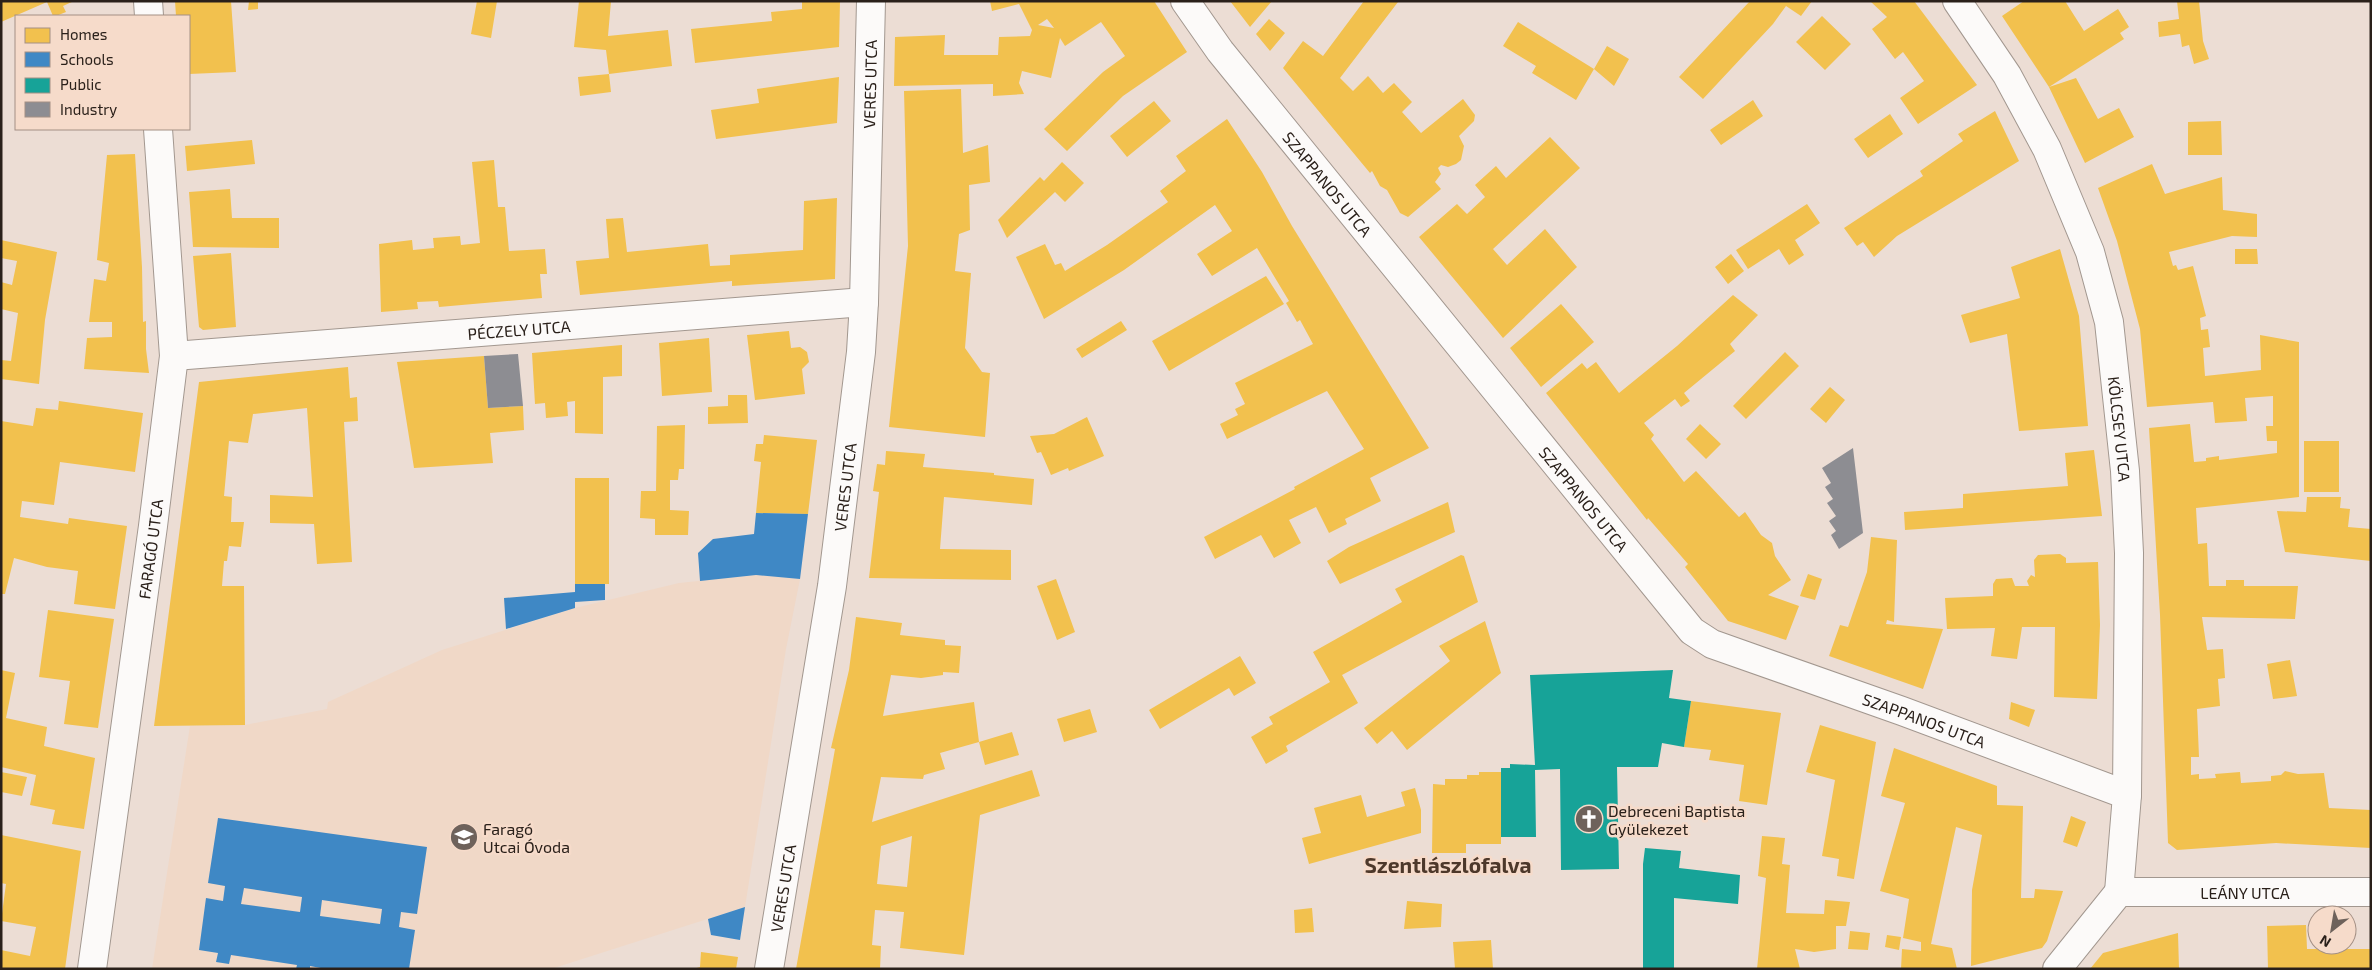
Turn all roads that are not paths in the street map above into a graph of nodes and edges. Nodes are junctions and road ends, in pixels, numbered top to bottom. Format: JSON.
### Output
{"nodes":[{"id":1,"x":148,"y":1,"type":"edge"},
{"id":2,"x":871,"y":1,"type":"edge"},
{"id":3,"x":1185,"y":1,"type":"edge"},
{"id":4,"x":1957,"y":1,"type":"edge"},
{"id":5,"x":150,"y":15,"type":"edge"},
{"id":6,"x":158,"y":130,"type":"edge"},
{"id":7,"x":864,"y":302,"type":"junction"},
{"id":8,"x":174,"y":356,"type":"junction"},
{"id":9,"x":2127,"y":794,"type":"junction"},
{"id":10,"x":2119,"y":892,"type":"junction"},
{"id":11,"x":2371,"y":892,"type":"edge"},
{"id":12,"x":92,"y":969,"type":"edge"},
{"id":13,"x":769,"y":969,"type":"edge"},
{"id":14,"x":2056,"y":969,"type":"edge"}],
"edges":[{"from":1,"to":5,"type":"street"},
{"from":2,"to":7,"type":"street","name":"VERES UTCA"},
{"from":3,"to":9,"type":"street","name":"SZAPPANOS UTCA"},
{"from":4,"to":9,"type":"street","name":"KÖLCSEY UTCA"},
{"from":6,"to":8,"type":"street","name":"FARAGÓ UTCA"},
{"from":7,"to":8,"type":"street","name":"PÉCZELY UTCA"},
{"from":7,"to":13,"type":"street","name":"VERES UTCA"},
{"from":8,"to":12,"type":"street","name":"FARAGÓ UTCA"},
{"from":9,"to":10,"type":"street","name":"KÖLCSEY UTCA"},
{"from":10,"to":11,"type":"street","name":"LEÁNY UTCA"},
{"from":10,"to":14,"type":"street"}]}
